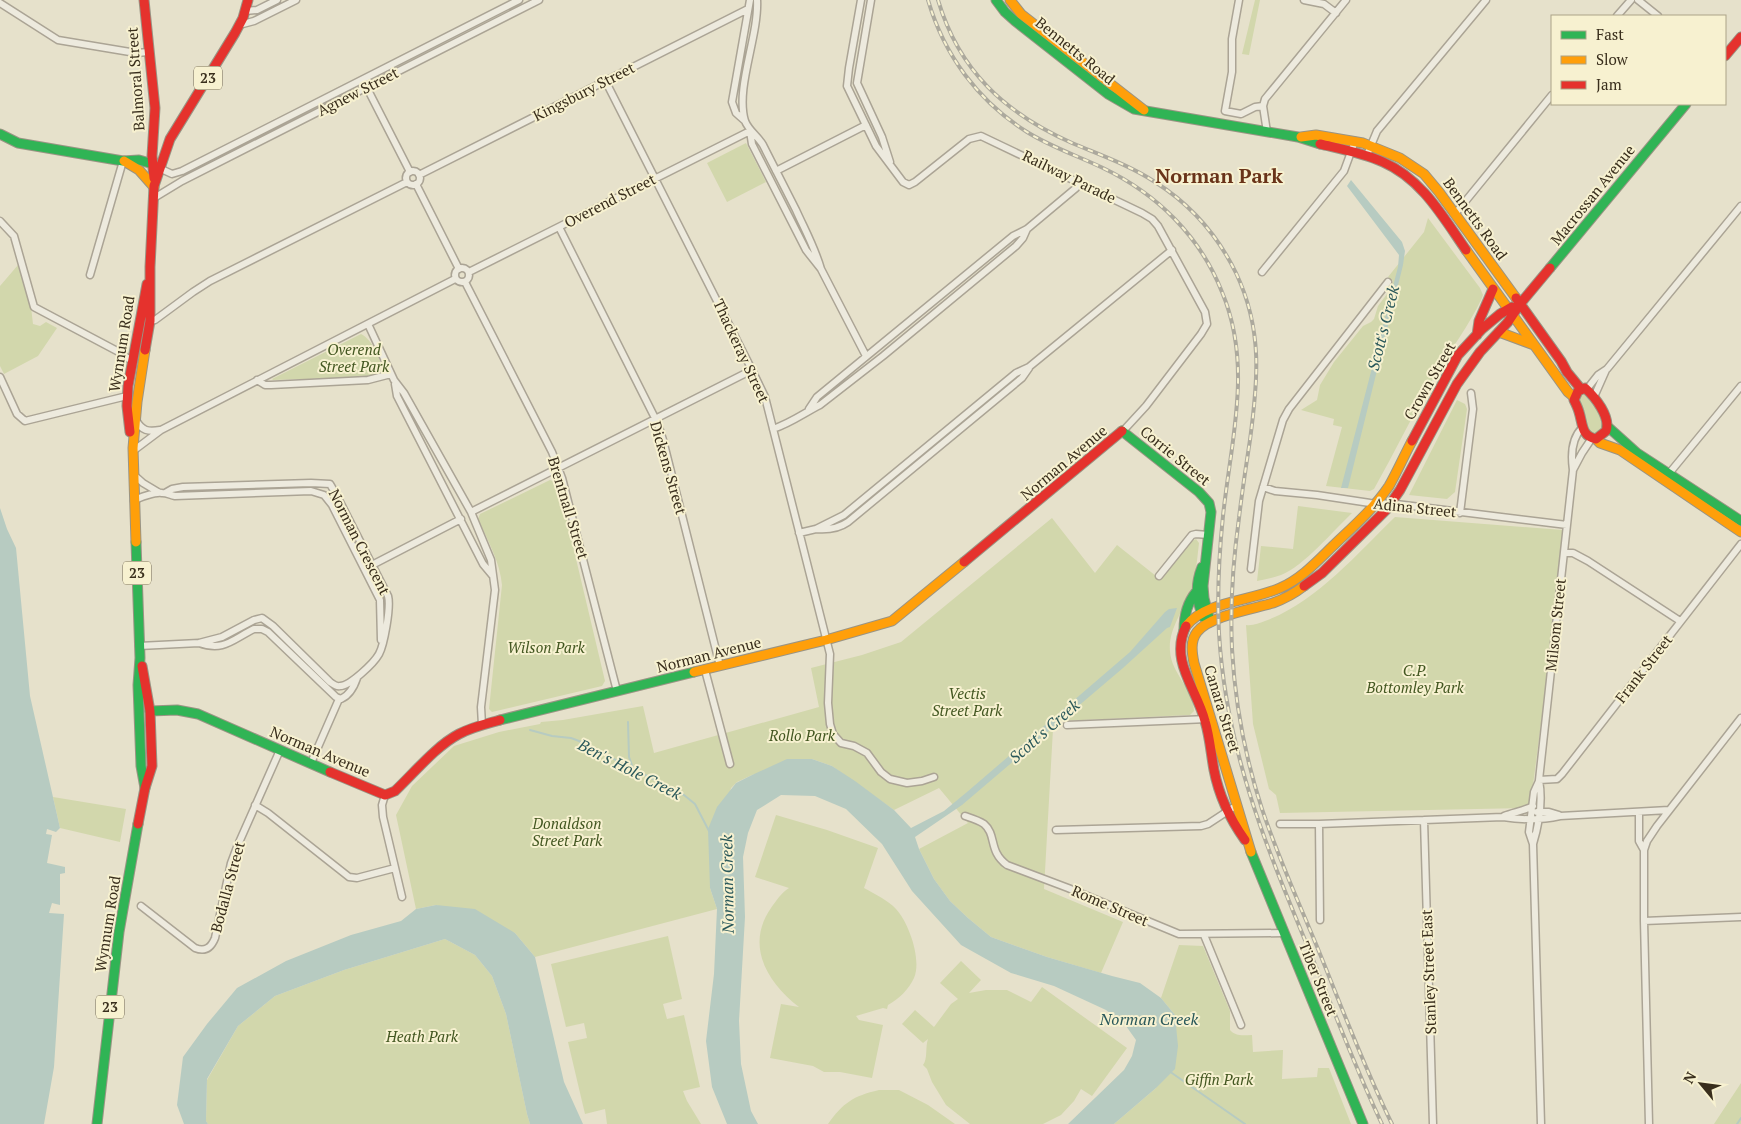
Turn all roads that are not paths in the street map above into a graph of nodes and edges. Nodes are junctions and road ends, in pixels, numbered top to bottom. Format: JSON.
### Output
{"nodes":[{"id":1,"x":144,"y":0,"type":"edge"},
{"id":2,"x":248,"y":0,"type":"edge"},
{"id":3,"x":277,"y":0,"type":"edge"},
{"id":4,"x":296,"y":0,"type":"edge"},
{"id":5,"x":519,"y":0,"type":"edge"},
{"id":6,"x":539,"y":0,"type":"edge"},
{"id":7,"x":750,"y":0,"type":"edge"},
{"id":8,"x":757,"y":0,"type":"edge"},
{"id":9,"x":861,"y":0,"type":"edge"},
{"id":10,"x":871,"y":0,"type":"edge"},
{"id":11,"x":996,"y":0,"type":"edge"},
{"id":12,"x":1010,"y":0,"type":"edge"},
{"id":13,"x":1239,"y":0,"type":"edge"},
{"id":14,"x":1304,"y":0,"type":"edge"},
{"id":15,"x":1346,"y":0,"type":"edge"},
{"id":16,"x":1486,"y":0,"type":"edge"},
{"id":17,"x":1631,"y":0,"type":"edge"},
{"id":18,"x":1638,"y":0,"type":"edge"},
{"id":19,"x":0,"y":2,"type":"edge"},
{"id":20,"x":748,"y":9,"type":"junction"},
{"id":21,"x":245,"y":11,"type":"junction"},
{"id":22,"x":1336,"y":12,"type":"junction"},
{"id":23,"x":1619,"y":15,"type":"edge"},
{"id":24,"x":1657,"y":15,"type":"edge"},
{"id":25,"x":240,"y":25,"type":"junction"},
{"id":26,"x":1741,"y":37,"type":"edge"},
{"id":27,"x":149,"y":52,"type":"junction"},
{"id":28,"x":1726,"y":55,"type":"edge"},
{"id":29,"x":1079,"y":65,"type":"junction"},
{"id":30,"x":606,"y":82,"type":"junction"},
{"id":31,"x":367,"y":88,"type":"junction"},
{"id":32,"x":1551,"y":96,"type":"edge"},
{"id":33,"x":1685,"y":105,"type":"edge"},
{"id":34,"x":1263,"y":106,"type":"junction"},
{"id":35,"x":155,"y":120,"type":"junction"},
{"id":36,"x":746,"y":121,"type":"junction"},
{"id":37,"x":179,"y":125,"type":"junction"},
{"id":38,"x":866,"y":125,"type":"junction"},
{"id":39,"x":750,"y":131,"type":"junction"},
{"id":40,"x":1267,"y":132,"type":"junction"},
{"id":41,"x":0,"y":134,"type":"edge"},
{"id":42,"x":1298,"y":137,"type":"junction"},
{"id":43,"x":1355,"y":141,"type":"junction"},
{"id":44,"x":1370,"y":145,"type":"junction"},
{"id":45,"x":1352,"y":151,"type":"junction"},
{"id":46,"x":1367,"y":155,"type":"junction"},
{"id":47,"x":123,"y":161,"type":"junction"},
{"id":48,"x":156,"y":166,"type":"junction"},
{"id":49,"x":891,"y":166,"type":"junction"},
{"id":50,"x":776,"y":171,"type":"junction"},
{"id":51,"x":410,"y":172,"type":"junction"},
{"id":52,"x":174,"y":174,"type":"junction"},
{"id":53,"x":419,"y":175,"type":"junction"},
{"id":54,"x":655,"y":178,"type":"junction"},
{"id":55,"x":407,"y":182,"type":"junction"},
{"id":56,"x":1080,"y":182,"type":"junction"},
{"id":57,"x":176,"y":184,"type":"junction"},
{"id":58,"x":416,"y":184,"type":"junction"},
{"id":59,"x":154,"y":186,"type":"junction"},
{"id":60,"x":154,"y":198,"type":"junction"},
{"id":61,"x":1741,"y":206,"type":"edge"},
{"id":62,"x":1455,"y":214,"type":"junction"},
{"id":63,"x":0,"y":221,"type":"edge"},
{"id":64,"x":559,"y":227,"type":"junction"},
{"id":65,"x":1028,"y":229,"type":"junction"},
{"id":66,"x":1172,"y":250,"type":"junction"},
{"id":67,"x":459,"y":269,"type":"junction"},
{"id":68,"x":821,"y":269,"type":"junction"},
{"id":69,"x":469,"y":272,"type":"junction"},
{"id":70,"x":1262,"y":272,"type":"dead end"},
{"id":71,"x":90,"y":275,"type":"dead end"},
{"id":72,"x":149,"y":275,"type":"junction"},
{"id":73,"x":456,"y":279,"type":"junction"},
{"id":74,"x":465,"y":282,"type":"junction"},
{"id":75,"x":1388,"y":282,"type":"dead end"},
{"id":76,"x":1493,"y":289,"type":"junction"},
{"id":77,"x":1520,"y":304,"type":"junction"},
{"id":78,"x":1510,"y":312,"type":"junction"},
{"id":79,"x":150,"y":321,"type":"junction"},
{"id":80,"x":368,"y":324,"type":"junction"},
{"id":81,"x":1207,"y":324,"type":"joint"},
{"id":82,"x":1499,"y":332,"type":"junction"},
{"id":83,"x":136,"y":335,"type":"junction"},
{"id":84,"x":1477,"y":335,"type":"junction"},
{"id":85,"x":1534,"y":345,"type":"junction"},
{"id":86,"x":866,"y":356,"type":"junction"},
{"id":87,"x":132,"y":361,"type":"junction"},
{"id":88,"x":1606,"y":369,"type":"junction"},
{"id":89,"x":752,"y":370,"type":"junction"},
{"id":90,"x":0,"y":377,"type":"edge"},
{"id":91,"x":393,"y":377,"type":"junction"},
{"id":92,"x":141,"y":380,"type":"junction"},
{"id":93,"x":257,"y":380,"type":"junction"},
{"id":94,"x":1741,"y":386,"type":"edge"},
{"id":95,"x":1584,"y":389,"type":"junction"},
{"id":96,"x":1471,"y":393,"type":"dead end"},
{"id":97,"x":127,"y":396,"type":"junction"},
{"id":98,"x":1574,"y":397,"type":"junction"},
{"id":99,"x":1594,"y":397,"type":"junction"},
{"id":100,"x":809,"y":409,"type":"junction"},
{"id":101,"x":136,"y":419,"type":"junction"},
{"id":102,"x":655,"y":419,"type":"junction"},
{"id":103,"x":1608,"y":426,"type":"junction"},
{"id":104,"x":1582,"y":428,"type":"junction"},
{"id":105,"x":773,"y":429,"type":"junction"},
{"id":106,"x":161,"y":430,"type":"junction"},
{"id":107,"x":1123,"y":431,"type":"junction"},
{"id":108,"x":1594,"y":439,"type":"junction"},
{"id":109,"x":133,"y":450,"type":"junction"},
{"id":110,"x":558,"y":468,"type":"junction"},
{"id":111,"x":1573,"y":470,"type":"junction"},
{"id":112,"x":133,"y":474,"type":"junction"},
{"id":113,"x":1666,"y":477,"type":"junction"},
{"id":114,"x":1263,"y":487,"type":"junction"},
{"id":115,"x":162,"y":493,"type":"junction"},
{"id":116,"x":134,"y":501,"type":"junction"},
{"id":117,"x":1375,"y":504,"type":"junction"},
{"id":118,"x":1391,"y":504,"type":"junction"},
{"id":119,"x":471,"y":512,"type":"junction"},
{"id":120,"x":1460,"y":513,"type":"junction"},
{"id":121,"x":461,"y":519,"type":"junction"},
{"id":122,"x":1741,"y":521,"type":"edge"},
{"id":123,"x":1567,"y":525,"type":"junction"},
{"id":124,"x":1741,"y":532,"type":"edge"},
{"id":125,"x":798,"y":533,"type":"junction"},
{"id":126,"x":1208,"y":535,"type":"junction"},
{"id":127,"x":1741,"y":544,"type":"edge"},
{"id":128,"x":1564,"y":552,"type":"junction"},
{"id":129,"x":1205,"y":561,"type":"junction"},
{"id":130,"x":372,"y":565,"type":"junction"},
{"id":131,"x":1251,"y":568,"type":"dead end"},
{"id":132,"x":493,"y":576,"type":"junction"},
{"id":133,"x":1159,"y":576,"type":"dead end"},
{"id":134,"x":1196,"y":592,"type":"junction"},
{"id":135,"x":1204,"y":611,"type":"junction"},
{"id":136,"x":1680,"y":621,"type":"junction"},
{"id":137,"x":1208,"y":623,"type":"junction"},
{"id":138,"x":1184,"y":630,"type":"junction"},
{"id":139,"x":826,"y":640,"type":"junction"},
{"id":140,"x":199,"y":643,"type":"junction"},
{"id":141,"x":381,"y":644,"type":"junction"},
{"id":142,"x":139,"y":646,"type":"junction"},
{"id":143,"x":140,"y":658,"type":"junction"},
{"id":144,"x":720,"y":666,"type":"junction"},
{"id":145,"x":705,"y":670,"type":"junction"},
{"id":146,"x":357,"y":678,"type":"junction"},
{"id":147,"x":617,"y":691,"type":"junction"},
{"id":148,"x":339,"y":698,"type":"junction"},
{"id":149,"x":150,"y":711,"type":"junction"},
{"id":150,"x":139,"y":712,"type":"junction"},
{"id":151,"x":1741,"y":718,"type":"edge"},
{"id":152,"x":1208,"y":719,"type":"junction"},
{"id":153,"x":482,"y":724,"type":"junction"},
{"id":154,"x":1067,"y":725,"type":"dead end"},
{"id":155,"x":280,"y":750,"type":"junction"},
{"id":156,"x":311,"y":763,"type":"junction"},
{"id":157,"x":730,"y":764,"type":"dead end"},
{"id":158,"x":934,"y":778,"type":"dead end"},
{"id":159,"x":1539,"y":780,"type":"junction"},
{"id":160,"x":145,"y":788,"type":"junction"},
{"id":161,"x":385,"y":794,"type":"junction"},
{"id":162,"x":255,"y":805,"type":"junction"},
{"id":163,"x":1236,"y":805,"type":"junction"},
{"id":164,"x":1228,"y":810,"type":"junction"},
{"id":165,"x":1669,"y":810,"type":"junction"},
{"id":166,"x":1639,"y":812,"type":"junction"},
{"id":167,"x":1535,"y":813,"type":"junction"},
{"id":168,"x":965,"y":816,"type":"dead end"},
{"id":169,"x":1503,"y":817,"type":"junction"},
{"id":170,"x":1424,"y":820,"type":"junction"},
{"id":171,"x":1280,"y":824,"type":"dead end"},
{"id":172,"x":1319,"y":824,"type":"junction"},
{"id":173,"x":1056,"y":830,"type":"dead end"},
{"id":174,"x":1248,"y":844,"type":"junction"},
{"id":175,"x":1644,"y":850,"type":"junction"},
{"id":176,"x":395,"y":868,"type":"junction"},
{"id":177,"x":402,"y":896,"type":"dead end"},
{"id":178,"x":141,"y":906,"type":"dead end"},
{"id":179,"x":1741,"y":917,"type":"edge"},
{"id":180,"x":1320,"y":920,"type":"dead end"},
{"id":181,"x":1644,"y":921,"type":"junction"},
{"id":182,"x":1284,"y":933,"type":"junction"},
{"id":183,"x":1204,"y":935,"type":"junction"},
{"id":184,"x":1241,"y":1025,"type":"dead end"},
{"id":185,"x":97,"y":1124,"type":"edge"},
{"id":186,"x":1362,"y":1124,"type":"edge"},
{"id":187,"x":1434,"y":1124,"type":"edge"},
{"id":188,"x":1541,"y":1124,"type":"edge"},
{"id":189,"x":1649,"y":1124,"type":"edge"}],
"edges":[{"from":1,"to":27,"type":"main road","name":"Balmoral Street","number":"23"},
{"from":2,"to":21,"type":"main road","number":"23"},
{"from":3,"to":21,"type":"street"},
{"from":4,"to":25,"type":"street"},
{"from":5,"to":52,"type":"street","name":"Agnew Street"},
{"from":6,"to":31,"type":"street","name":"Agnew Street"},
{"from":7,"to":20,"type":"street"},
{"from":8,"to":36,"type":"street"},
{"from":9,"to":38,"type":"street","name":"Railway Parade"},
{"from":10,"to":49,"type":"street","name":"Railway Parade"},
{"from":11,"to":29,"type":"main road","name":"Bennetts Road"},
{"from":12,"to":29,"type":"main road","name":"Bennetts Road"},
{"from":13,"to":34,"type":"street"},
{"from":14,"to":22,"type":"street"},
{"from":15,"to":22,"type":"street"},
{"from":16,"to":44,"type":"street"},
{"from":17,"to":23,"type":"street"},
{"from":18,"to":24,"type":"street"},
{"from":19,"to":27,"type":"street"},
{"from":20,"to":30,"type":"street","name":"Kingsbury Street"},
{"from":20,"to":36,"type":"street"},
{"from":21,"to":25,"type":"main road","number":"23"},
{"from":22,"to":34,"type":"street"},
{"from":25,"to":37,"type":"main road","number":"23"},
{"from":26,"to":28,"type":"main road"},
{"from":27,"to":35,"type":"main road","name":"Balmoral Street","number":"23"},
{"from":29,"to":40,"type":"main road","name":"Bennetts Road"},
{"from":30,"to":53,"type":"street","name":"Kingsbury Street"},
{"from":30,"to":54,"type":"street","name":"Thackeray Street"},
{"from":31,"to":51,"type":"street"},
{"from":31,"to":57,"type":"street","name":"Agnew Street"},
{"from":32,"to":62,"type":"street"},
{"from":33,"to":77,"type":"main road","name":"Macrossan Avenue"},
{"from":34,"to":40,"type":"street"},
{"from":35,"to":37,"type":"main road"},
{"from":35,"to":48,"type":"main road","name":"Balmoral Street","number":"23"},
{"from":36,"to":39,"type":"street"},
{"from":37,"to":48,"type":"main road","number":"23"},
{"from":38,"to":49,"type":"street","name":"Railway Parade"},
{"from":38,"to":50,"type":"street"},
{"from":39,"to":50,"type":"street"},
{"from":39,"to":54,"type":"street","name":"Overend Street"},
{"from":39,"to":68,"type":"street"},
{"from":40,"to":42,"type":"main road","name":"Bennetts Road"},
{"from":41,"to":47,"type":"main road"},
{"from":42,"to":43,"type":"main road","name":"Bennetts Road"},
{"from":42,"to":45,"type":"main road","name":"Bennetts Road"},
{"from":43,"to":44,"type":"main road","name":"Bennetts Road"},
{"from":43,"to":45,"type":"street"},
{"from":44,"to":46,"type":"street"},
{"from":44,"to":62,"type":"main road","name":"Bennetts Road"},
{"from":45,"to":46,"type":"main road","name":"Bennetts Road"},
{"from":45,"to":70,"type":"street"},
{"from":46,"to":76,"type":"main road","name":"Bennetts Road"},
{"from":47,"to":48,"type":"main road"},
{"from":47,"to":59,"type":"main road"},
{"from":47,"to":71,"type":"street"},
{"from":48,"to":52,"type":"street"},
{"from":48,"to":59,"type":"main road","name":"Balmoral Street","number":"23"},
{"from":49,"to":56,"type":"street","name":"Railway Parade"},
{"from":50,"to":68,"type":"street"},
{"from":51,"to":53,"type":"street"},
{"from":51,"to":55,"type":"street"},
{"from":52,"to":57,"type":"street"},
{"from":53,"to":58,"type":"street"},
{"from":54,"to":64,"type":"street","name":"Overend Street"},
{"from":54,"to":89,"type":"street","name":"Thackeray Street"},
{"from":55,"to":58,"type":"street"},
{"from":55,"to":79,"type":"street"},
{"from":56,"to":65,"type":"street"},
{"from":56,"to":66,"type":"street","name":"Railway Parade"},
{"from":57,"to":60,"type":"street","name":"Agnew Street"},
{"from":58,"to":67,"type":"street"},
{"from":59,"to":60,"type":"main road","name":"Wynnum Road","number":"23"},
{"from":60,"to":72,"type":"main road","name":"Wynnum Road","number":"23"},
{"from":61,"to":88,"type":"street"},
{"from":62,"to":77,"type":"main road","name":"Bennetts Road"},
{"from":63,"to":87,"type":"street"},
{"from":64,"to":69,"type":"street","name":"Overend Street"},
{"from":64,"to":102,"type":"street","name":"Dickens Street"},
{"from":65,"to":86,"type":"street"},
{"from":65,"to":100,"type":"street"},
{"from":66,"to":81,"type":"street","name":"Railway Parade"},
{"from":66,"to":125,"type":"street"},
{"from":67,"to":69,"type":"street"},
{"from":67,"to":73,"type":"street"},
{"from":68,"to":86,"type":"street"},
{"from":69,"to":74,"type":"street"},
{"from":72,"to":79,"type":"main road","name":"Wynnum Road","number":"23"},
{"from":72,"to":83,"type":"main road","name":"Wynnum Road","number":"23"},
{"from":73,"to":74,"type":"street"},
{"from":73,"to":80,"type":"street"},
{"from":74,"to":110,"type":"street","name":"Brentnall Street"},
{"from":75,"to":114,"type":"street"},
{"from":76,"to":78,"type":"main road","name":"Bennetts Road"},
{"from":76,"to":84,"type":"main road"},
{"from":77,"to":78,"type":"main road","name":"Crown Street"},
{"from":77,"to":95,"type":"main road","name":"Bennetts Road"},
{"from":78,"to":82,"type":"main road","name":"Crown Street"},
{"from":78,"to":84,"type":"main road","name":"Crown Street"},
{"from":78,"to":85,"type":"main road","name":"Bennetts Road"},
{"from":79,"to":83,"type":"main road"},
{"from":79,"to":92,"type":"main road","name":"Wynnum Road","number":"23"},
{"from":80,"to":91,"type":"street"},
{"from":80,"to":93,"type":"street"},
{"from":81,"to":107,"type":"street","name":"Norman Avenue"},
{"from":82,"to":85,"type":"main road"},
{"from":82,"to":118,"type":"main road","name":"Crown Street"},
{"from":83,"to":87,"type":"main road","name":"Wynnum Road","number":"23"},
{"from":84,"to":117,"type":"main road","name":"Crown Street"},
{"from":85,"to":98,"type":"main road","name":"Bennetts Road"},
{"from":86,"to":100,"type":"street"},
{"from":87,"to":97,"type":"main road","name":"Wynnum Road","number":"23"},
{"from":88,"to":95,"type":"street"},
{"from":88,"to":99,"type":"street"},
{"from":89,"to":102,"type":"street"},
{"from":89,"to":105,"type":"street","name":"Thackeray Street"},
{"from":90,"to":97,"type":"street"},
{"from":91,"to":93,"type":"street"},
{"from":91,"to":119,"type":"street"},
{"from":91,"to":121,"type":"street"},
{"from":92,"to":97,"type":"main road"},
{"from":92,"to":101,"type":"main road","name":"Wynnum Road","number":"23"},
{"from":93,"to":106,"type":"street"},
{"from":94,"to":113,"type":"street"},
{"from":95,"to":98,"type":"main road"},
{"from":95,"to":99,"type":"main road","name":"Bennetts Road"},
{"from":96,"to":120,"type":"street"},
{"from":97,"to":109,"type":"main road","name":"Wynnum Road","number":"23"},
{"from":98,"to":104,"type":"main road"},
{"from":99,"to":103,"type":"main road","name":"Bennetts Road"},
{"from":100,"to":105,"type":"street"},
{"from":101,"to":106,"type":"street"},
{"from":101,"to":109,"type":"main road","name":"Wynnum Road","number":"23"},
{"from":102,"to":110,"type":"street"},
{"from":102,"to":144,"type":"street","name":"Dickens Street"},
{"from":103,"to":108,"type":"main road"},
{"from":103,"to":113,"type":"main road"},
{"from":104,"to":108,"type":"main road"},
{"from":104,"to":111,"type":"street","name":"Milsom Street"},
{"from":105,"to":125,"type":"street","name":"Thackeray Street"},
{"from":106,"to":109,"type":"street"},
{"from":107,"to":126,"type":"main road","name":"Corrie Street"},
{"from":107,"to":139,"type":"main road","name":"Norman Avenue"},
{"from":108,"to":111,"type":"street","name":"Milsom Street"},
{"from":108,"to":113,"type":"main road"},
{"from":109,"to":112,"type":"main road","name":"Wynnum Road","number":"23"},
{"from":110,"to":119,"type":"street"},
{"from":110,"to":147,"type":"street","name":"Brentnall Street"},
{"from":111,"to":123,"type":"street","name":"Milsom Street"},
{"from":112,"to":115,"type":"street","name":"Norman Crescent"},
{"from":112,"to":116,"type":"main road","name":"Wynnum Road","number":"23"},
{"from":113,"to":122,"type":"main road"},
{"from":113,"to":124,"type":"main road"},
{"from":114,"to":117,"type":"street","name":"Adina Street"},
{"from":114,"to":131,"type":"street"},
{"from":115,"to":116,"type":"street","name":"Norman Crescent"},
{"from":115,"to":130,"type":"street","name":"Norman Crescent"},
{"from":115,"to":141,"type":"street","name":"Norman Crescent"},
{"from":116,"to":142,"type":"main road","name":"Wynnum Road","number":"23"},
{"from":117,"to":118,"type":"street","name":"Adina Street"},
{"from":117,"to":135,"type":"main road","name":"Crown Street"},
{"from":118,"to":120,"type":"street","name":"Adina Street"},
{"from":118,"to":137,"type":"main road","name":"Crown Street"},
{"from":119,"to":132,"type":"street"},
{"from":120,"to":123,"type":"street","name":"Adina Street"},
{"from":121,"to":130,"type":"street"},
{"from":121,"to":132,"type":"street"},
{"from":123,"to":128,"type":"street","name":"Milsom Street"},
{"from":125,"to":139,"type":"street","name":"Thackeray Street"},
{"from":126,"to":129,"type":"main road"},
{"from":126,"to":133,"type":"street"},
{"from":127,"to":136,"type":"street","name":"Frank Street"},
{"from":128,"to":136,"type":"street"},
{"from":128,"to":159,"type":"street","name":"Milsom Street"},
{"from":129,"to":134,"type":"main road"},
{"from":129,"to":135,"type":"main road"},
{"from":130,"to":141,"type":"street","name":"Norman Crescent"},
{"from":132,"to":153,"type":"street"},
{"from":134,"to":135,"type":"main road"},
{"from":134,"to":138,"type":"main road","name":"Canara Street"},
{"from":135,"to":137,"type":"main road"},
{"from":135,"to":138,"type":"main road"},
{"from":136,"to":159,"type":"street","name":"Frank Street"},
{"from":137,"to":152,"type":"main road","name":"Canara Street"},
{"from":138,"to":152,"type":"main road","name":"Canara Street"},
{"from":139,"to":144,"type":"main road","name":"Norman Avenue"},
{"from":139,"to":158,"type":"street","name":"Thackeray Street"},
{"from":140,"to":142,"type":"street"},
{"from":140,"to":146,"type":"street"},
{"from":140,"to":148,"type":"street"},
{"from":141,"to":146,"type":"street","name":"Norman Crescent"},
{"from":142,"to":143,"type":"main road","name":"Wynnum Road","number":"23"},
{"from":143,"to":149,"type":"main road","name":"Wynnum Road","number":"23"},
{"from":143,"to":150,"type":"main road","name":"Wynnum Road","number":"23"},
{"from":144,"to":145,"type":"main road","name":"Norman Avenue"},
{"from":145,"to":147,"type":"main road","name":"Norman Avenue"},
{"from":145,"to":157,"type":"street"},
{"from":146,"to":148,"type":"street","name":"Norman Crescent"},
{"from":147,"to":153,"type":"main road","name":"Norman Avenue"},
{"from":148,"to":156,"type":"street"},
{"from":149,"to":150,"type":"main road","name":"Norman Avenue"},
{"from":149,"to":155,"type":"main road","name":"Norman Avenue"},
{"from":149,"to":160,"type":"main road","name":"Wynnum Road","number":"23"},
{"from":150,"to":160,"type":"main road","name":"Wynnum Road","number":"23"},
{"from":151,"to":165,"type":"street"},
{"from":152,"to":154,"type":"street"},
{"from":152,"to":163,"type":"main road","name":"Canara Street"},
{"from":152,"to":164,"type":"main road","name":"Canara Street"},
{"from":153,"to":161,"type":"main road","name":"Norman Avenue"},
{"from":155,"to":156,"type":"main road","name":"Norman Avenue"},
{"from":155,"to":162,"type":"street","name":"Bodalla Street"},
{"from":156,"to":161,"type":"main road","name":"Norman Avenue"},
{"from":159,"to":167,"type":"street","name":"Milsom Street"},
{"from":160,"to":185,"type":"main road","name":"Wynnum Road","number":"23"},
{"from":161,"to":176,"type":"street"},
{"from":162,"to":176,"type":"street"},
{"from":162,"to":178,"type":"street","name":"Bodalla Street"},
{"from":163,"to":164,"type":"street"},
{"from":163,"to":174,"type":"main road","name":"Tiber Street"},
{"from":164,"to":173,"type":"street"},
{"from":164,"to":174,"type":"main road","name":"Tiber Street"},
{"from":165,"to":166,"type":"street"},
{"from":165,"to":175,"type":"street"},
{"from":166,"to":167,"type":"street"},
{"from":166,"to":175,"type":"street"},
{"from":167,"to":169,"type":"street"},
{"from":167,"to":169,"type":"street"},
{"from":167,"to":188,"type":"street","name":"Milsom Street"},
{"from":168,"to":183,"type":"street","name":"Rome Street"},
{"from":169,"to":170,"type":"street"},
{"from":170,"to":172,"type":"street"},
{"from":170,"to":187,"type":"street","name":"Stanley Street East"},
{"from":171,"to":172,"type":"street"},
{"from":172,"to":180,"type":"street"},
{"from":174,"to":182,"type":"main road","name":"Tiber Street"},
{"from":175,"to":181,"type":"street"},
{"from":176,"to":177,"type":"street"},
{"from":179,"to":181,"type":"street"},
{"from":181,"to":189,"type":"street"},
{"from":182,"to":183,"type":"street","name":"Rome Street"},
{"from":182,"to":186,"type":"main road","name":"Tiber Street"},
{"from":183,"to":184,"type":"street"}]}
